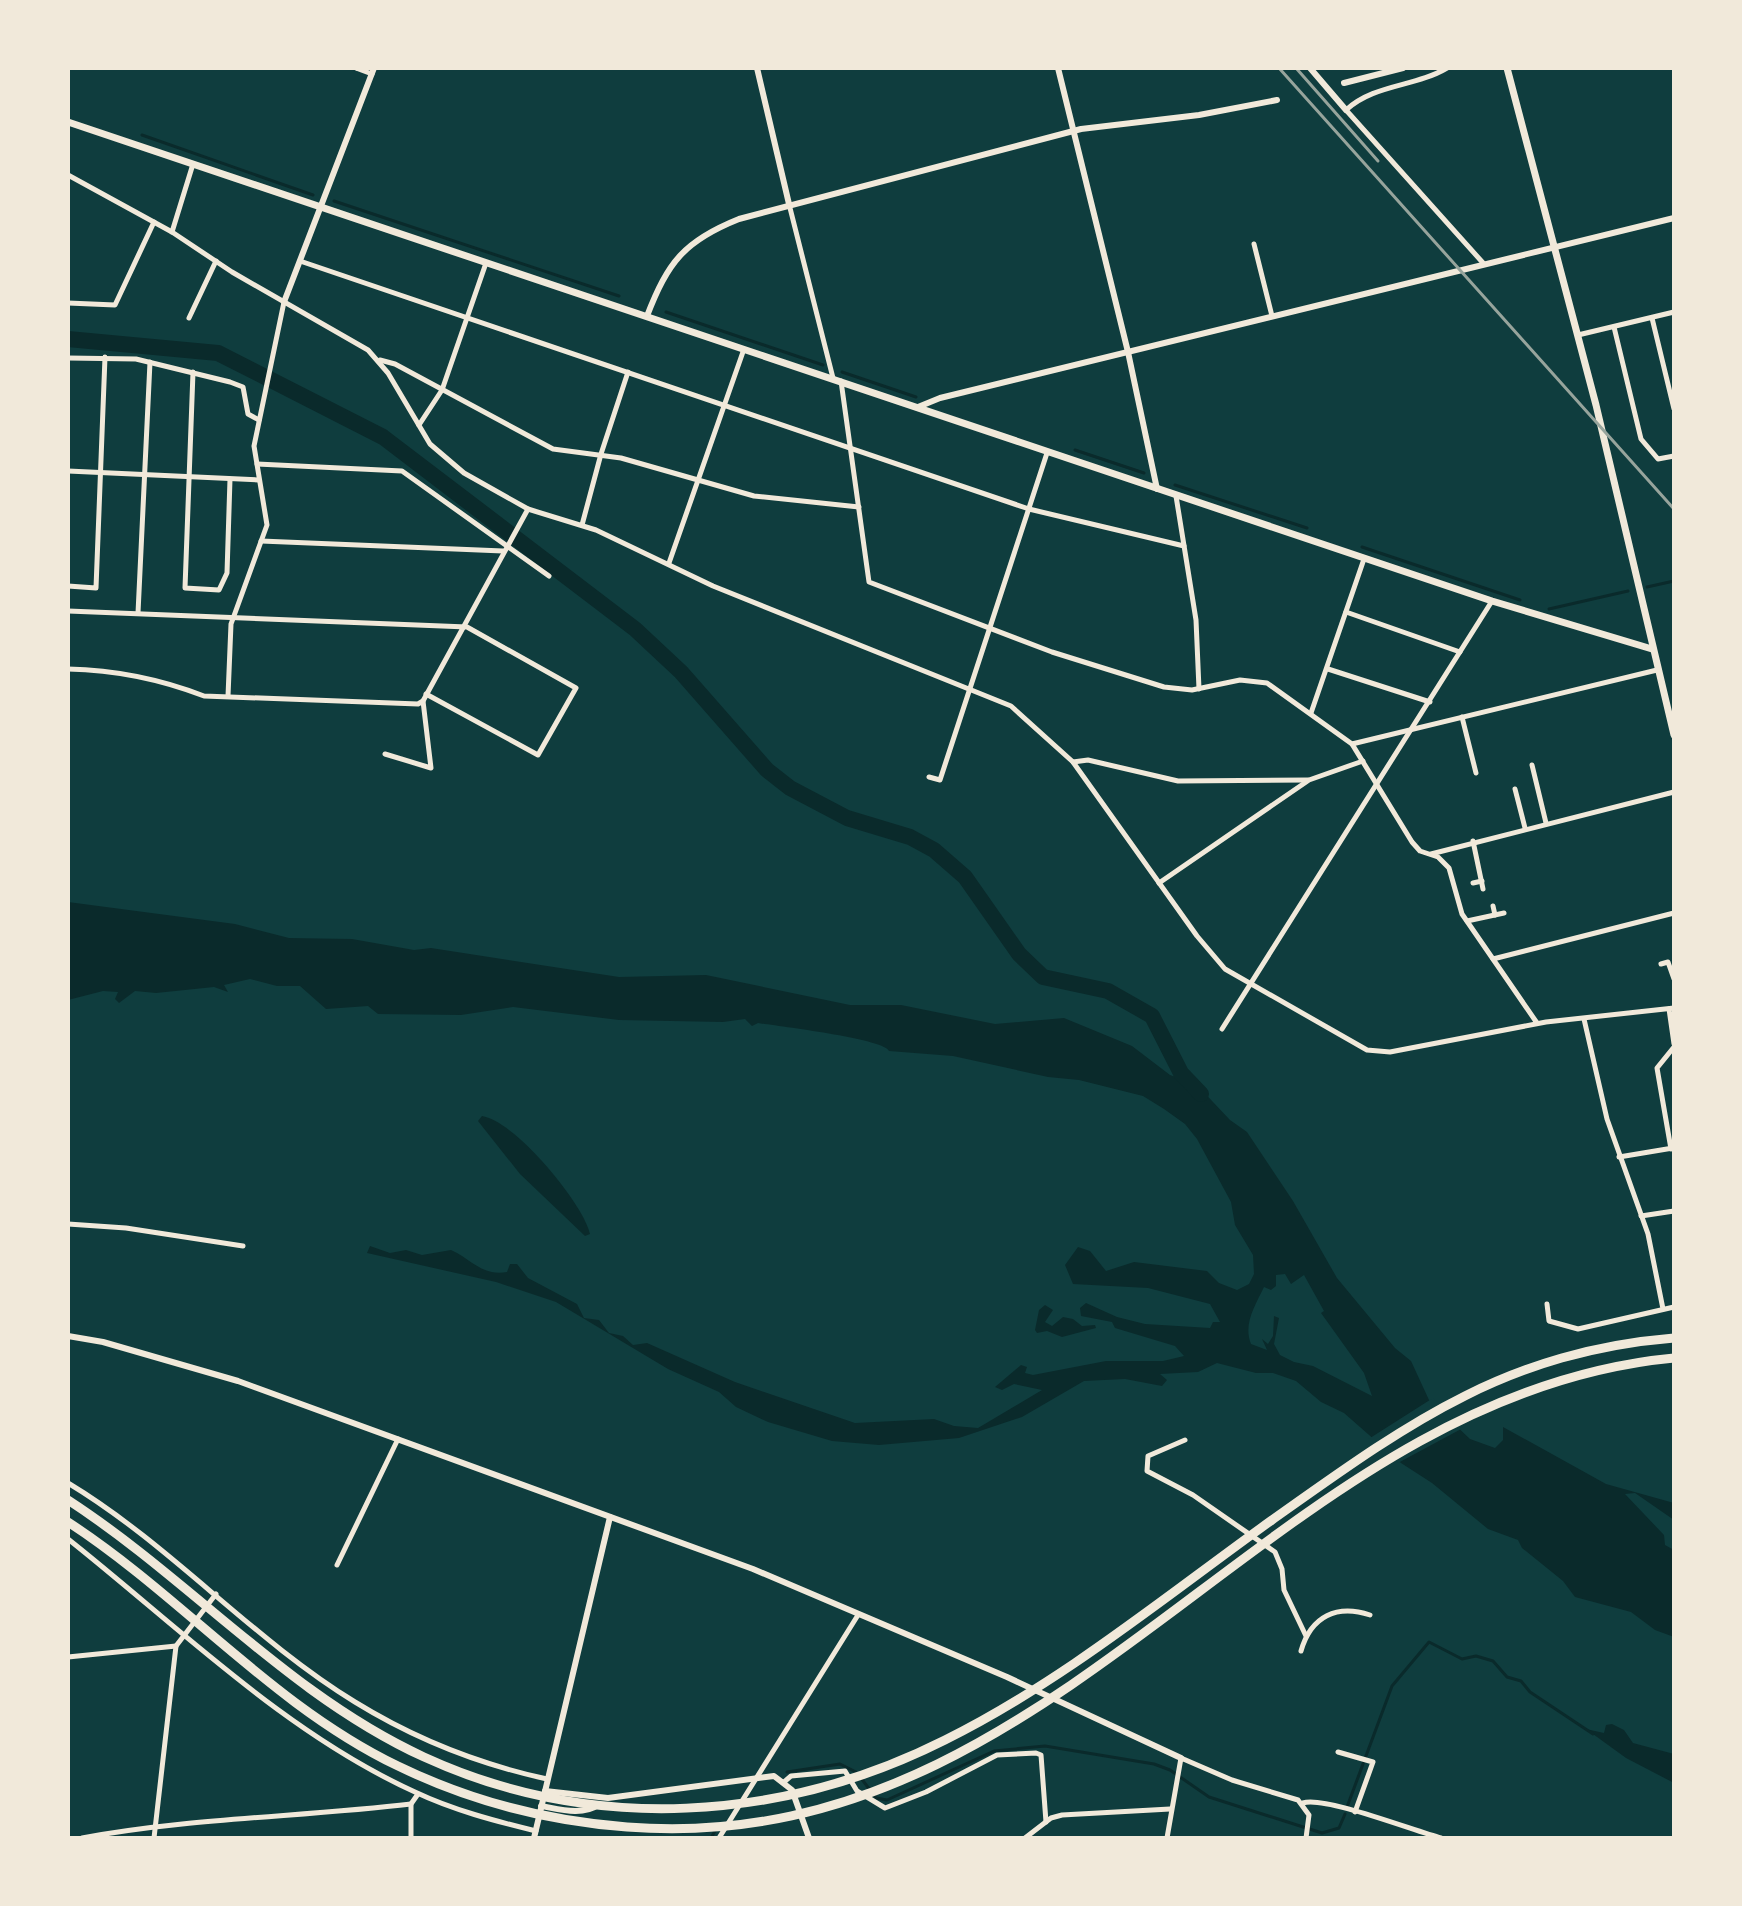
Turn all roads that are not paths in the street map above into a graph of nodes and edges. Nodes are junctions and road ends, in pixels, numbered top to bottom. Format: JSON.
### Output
{"nodes":[{"id":1,"x":356,"y":68,"type":"edge"},
{"id":2,"x":757,"y":68,"type":"edge"},
{"id":3,"x":1058,"y":68,"type":"edge"},
{"id":4,"x":1310,"y":68,"type":"edge"},
{"id":5,"x":1403,"y":68,"type":"edge"},
{"id":6,"x":1447,"y":68,"type":"edge"},
{"id":7,"x":1507,"y":68,"type":"edge"},
{"id":8,"x":373,"y":71,"type":"edge"},
{"id":9,"x":1344,"y":83,"type":"dead end"},
{"id":10,"x":1277,"y":100,"type":"dead end"},
{"id":11,"x":1346,"y":110,"type":"junction"},
{"id":12,"x":68,"y":122,"type":"edge"},
{"id":13,"x":1073,"y":131,"type":"junction"},
{"id":14,"x":193,"y":164,"type":"junction"},
{"id":15,"x":68,"y":175,"type":"edge"},
{"id":16,"x":789,"y":204,"type":"junction"},
{"id":17,"x":321,"y":207,"type":"junction"},
{"id":18,"x":1674,"y":218,"type":"edge"},
{"id":19,"x":154,"y":222,"type":"junction"},
{"id":20,"x":172,"y":232,"type":"junction"},
{"id":21,"x":1254,"y":244,"type":"dead end"},
{"id":22,"x":1554,"y":247,"type":"junction"},
{"id":23,"x":216,"y":261,"type":"junction"},
{"id":24,"x":300,"y":261,"type":"junction"},
{"id":25,"x":486,"y":263,"type":"junction"},
{"id":26,"x":1484,"y":264,"type":"junction"},
{"id":27,"x":284,"y":302,"type":"junction"},
{"id":28,"x":68,"y":303,"type":"edge"},
{"id":29,"x":1674,"y":312,"type":"edge"},
{"id":30,"x":647,"y":316,"type":"junction"},
{"id":31,"x":1272,"y":316,"type":"junction"},
{"id":32,"x":467,"y":317,"type":"junction"},
{"id":33,"x":189,"y":318,"type":"dead end"},
{"id":34,"x":1652,"y":318,"type":"junction"},
{"id":35,"x":1614,"y":327,"type":"junction"},
{"id":36,"x":1578,"y":335,"type":"junction"},
{"id":37,"x":744,"y":347,"type":"junction"},
{"id":38,"x":1128,"y":352,"type":"junction"},
{"id":39,"x":105,"y":357,"type":"junction"},
{"id":40,"x":68,"y":358,"type":"edge"},
{"id":41,"x":379,"y":360,"type":"junction"},
{"id":42,"x":150,"y":362,"type":"junction"},
{"id":43,"x":193,"y":372,"type":"junction"},
{"id":44,"x":628,"y":372,"type":"junction"},
{"id":45,"x":837,"y":379,"type":"junction"},
{"id":46,"x":442,"y":390,"type":"junction"},
{"id":47,"x":724,"y":405,"type":"junction"},
{"id":48,"x":918,"y":407,"type":"junction"},
{"id":49,"x":1674,"y":409,"type":"edge"},
{"id":50,"x":259,"y":420,"type":"junction"},
{"id":51,"x":419,"y":426,"type":"junction"},
{"id":52,"x":849,"y":447,"type":"junction"},
{"id":53,"x":1047,"y":453,"type":"junction"},
{"id":54,"x":601,"y":454,"type":"junction"},
{"id":55,"x":1674,"y":456,"type":"edge"},
{"id":56,"x":257,"y":464,"type":"junction"},
{"id":57,"x":68,"y":471,"type":"edge"},
{"id":58,"x":100,"y":473,"type":"junction"},
{"id":59,"x":145,"y":475,"type":"junction"},
{"id":60,"x":189,"y":477,"type":"junction"},
{"id":61,"x":230,"y":479,"type":"junction"},
{"id":62,"x":259,"y":480,"type":"junction"},
{"id":63,"x":699,"y":482,"type":"junction"},
{"id":64,"x":1157,"y":489,"type":"junction"},
{"id":65,"x":1176,"y":496,"type":"junction"},
{"id":66,"x":859,"y":507,"type":"junction"},
{"id":67,"x":528,"y":509,"type":"junction"},
{"id":68,"x":1029,"y":509,"type":"junction"},
{"id":69,"x":582,"y":525,"type":"junction"},
{"id":70,"x":261,"y":541,"type":"junction"},
{"id":71,"x":1184,"y":546,"type":"junction"},
{"id":72,"x":505,"y":548,"type":"junction"},
{"id":73,"x":1364,"y":559,"type":"junction"},
{"id":74,"x":669,"y":563,"type":"junction"},
{"id":75,"x":549,"y":576,"type":"dead end"},
{"id":76,"x":68,"y":586,"type":"edge"},
{"id":77,"x":1492,"y":601,"type":"junction"},
{"id":78,"x":68,"y":611,"type":"edge"},
{"id":79,"x":1346,"y":612,"type":"junction"},
{"id":80,"x":138,"y":613,"type":"junction"},
{"id":81,"x":234,"y":618,"type":"junction"},
{"id":82,"x":989,"y":627,"type":"junction"},
{"id":83,"x":462,"y":628,"type":"junction"},
{"id":84,"x":1652,"y":649,"type":"junction"},
{"id":85,"x":1460,"y":652,"type":"junction"},
{"id":86,"x":68,"y":669,"type":"edge"},
{"id":87,"x":1328,"y":669,"type":"junction"},
{"id":88,"x":1657,"y":670,"type":"junction"},
{"id":89,"x":969,"y":687,"type":"junction"},
{"id":90,"x":1199,"y":689,"type":"junction"},
{"id":91,"x":228,"y":696,"type":"junction"},
{"id":92,"x":425,"y":698,"type":"junction"},
{"id":93,"x":1430,"y":702,"type":"junction"},
{"id":94,"x":1311,"y":713,"type":"junction"},
{"id":95,"x":1462,"y":717,"type":"junction"},
{"id":96,"x":1412,"y":729,"type":"junction"},
{"id":97,"x":1674,"y":735,"type":"edge"},
{"id":98,"x":1352,"y":744,"type":"junction"},
{"id":99,"x":385,"y":754,"type":"dead end"},
{"id":100,"x":1363,"y":761,"type":"junction"},
{"id":101,"x":1073,"y":762,"type":"junction"},
{"id":102,"x":1532,"y":765,"type":"dead end"},
{"id":103,"x":1476,"y":773,"type":"dead end"},
{"id":104,"x":929,"y":777,"type":"dead end"},
{"id":105,"x":1309,"y":780,"type":"junction"},
{"id":106,"x":1377,"y":786,"type":"junction"},
{"id":107,"x":1515,"y":789,"type":"dead end"},
{"id":108,"x":1674,"y":792,"type":"edge"},
{"id":109,"x":1546,"y":823,"type":"junction"},
{"id":110,"x":1525,"y":828,"type":"junction"},
{"id":111,"x":1473,"y":841,"type":"junction"},
{"id":112,"x":1430,"y":854,"type":"junction"},
{"id":113,"x":1482,"y":881,"type":"junction"},
{"id":114,"x":1159,"y":883,"type":"junction"},
{"id":115,"x":1473,"y":883,"type":"dead end"},
{"id":116,"x":1483,"y":889,"type":"dead end"},
{"id":117,"x":1493,"y":906,"type":"dead end"},
{"id":118,"x":1504,"y":913,"type":"dead end"},
{"id":119,"x":1674,"y":913,"type":"edge"},
{"id":120,"x":1495,"y":915,"type":"junction"},
{"id":121,"x":1467,"y":921,"type":"junction"},
{"id":122,"x":1493,"y":959,"type":"junction"},
{"id":123,"x":1671,"y":961,"type":"edge"},
{"id":124,"x":1661,"y":964,"type":"dead end"},
{"id":125,"x":1674,"y":979,"type":"edge"},
{"id":126,"x":1251,"y":986,"type":"junction"},
{"id":127,"x":1672,"y":1009,"type":"edge"},
{"id":128,"x":1584,"y":1019,"type":"junction"},
{"id":129,"x":1537,"y":1023,"type":"junction"},
{"id":130,"x":1222,"y":1029,"type":"dead end"},
{"id":131,"x":1674,"y":1043,"type":"edge"},
{"id":132,"x":1672,"y":1148,"type":"edge"},
{"id":133,"x":1619,"y":1157,"type":"junction"},
{"id":134,"x":1674,"y":1211,"type":"edge"},
{"id":135,"x":1641,"y":1216,"type":"junction"},
{"id":136,"x":68,"y":1224,"type":"edge"},
{"id":137,"x":243,"y":1246,"type":"dead end"},
{"id":138,"x":1547,"y":1304,"type":"dead end"},
{"id":139,"x":1674,"y":1307,"type":"edge"},
{"id":140,"x":1663,"y":1309,"type":"junction"},
{"id":141,"x":68,"y":1336,"type":"edge"},
{"id":142,"x":1674,"y":1338,"type":"edge"},
{"id":143,"x":1674,"y":1358,"type":"edge"},
{"id":144,"x":398,"y":1439,"type":"junction"},
{"id":145,"x":1185,"y":1440,"type":"dead end"},
{"id":146,"x":68,"y":1483,"type":"edge"},
{"id":147,"x":68,"y":1500,"type":"edge"},
{"id":148,"x":610,"y":1517,"type":"junction"},
{"id":149,"x":68,"y":1522,"type":"edge"},
{"id":150,"x":68,"y":1539,"type":"edge"},
{"id":151,"x":337,"y":1565,"type":"dead end"},
{"id":152,"x":216,"y":1594,"type":"junction"},
{"id":153,"x":858,"y":1615,"type":"junction"},
{"id":154,"x":1370,"y":1615,"type":"dead end"},
{"id":155,"x":184,"y":1633,"type":"junction"},
{"id":156,"x":1306,"y":1636,"type":"junction"},
{"id":157,"x":176,"y":1646,"type":"junction"},
{"id":158,"x":1301,"y":1651,"type":"dead end"},
{"id":159,"x":68,"y":1657,"type":"edge"},
{"id":160,"x":1338,"y":1752,"type":"dead end"},
{"id":161,"x":1181,"y":1758,"type":"junction"},
{"id":162,"x":756,"y":1776,"type":"junction"},
{"id":163,"x":547,"y":1779,"type":"junction"},
{"id":164,"x":784,"y":1782,"type":"junction"},
{"id":165,"x":545,"y":1791,"type":"junction"},
{"id":166,"x":418,"y":1794,"type":"junction"},
{"id":167,"x":608,"y":1798,"type":"junction"},
{"id":168,"x":1303,"y":1803,"type":"junction"},
{"id":169,"x":411,"y":1804,"type":"junction"},
{"id":170,"x":541,"y":1806,"type":"junction"},
{"id":171,"x":1170,"y":1809,"type":"junction"},
{"id":172,"x":1355,"y":1812,"type":"junction"},
{"id":173,"x":1046,"y":1822,"type":"junction"},
{"id":174,"x":155,"y":1824,"type":"junction"},
{"id":175,"x":1041,"y":1828,"type":"junction"},
{"id":176,"x":1307,"y":1831,"type":"edge"},
{"id":177,"x":535,"y":1835,"type":"edge"},
{"id":178,"x":82,"y":1838,"type":"edge"},
{"id":179,"x":154,"y":1838,"type":"edge"},
{"id":180,"x":411,"y":1838,"type":"edge"},
{"id":181,"x":719,"y":1838,"type":"edge"},
{"id":182,"x":809,"y":1838,"type":"edge"},
{"id":183,"x":1025,"y":1838,"type":"edge"},
{"id":184,"x":1043,"y":1838,"type":"edge"},
{"id":185,"x":1167,"y":1838,"type":"edge"},
{"id":186,"x":1441,"y":1838,"type":"edge"}],
"edges":[{"from":1,"to":8,"type":"street"},
{"from":2,"to":16,"type":"street"},
{"from":3,"to":13,"type":"street"},
{"from":4,"to":11,"type":"street"},
{"from":5,"to":9,"type":"street"},
{"from":6,"to":11,"type":"street"},
{"from":7,"to":22,"type":"main road"},
{"from":8,"to":17,"type":"street"},
{"from":10,"to":13,"type":"street"},
{"from":11,"to":26,"type":"street"},
{"from":12,"to":14,"type":"main road"},
{"from":13,"to":16,"type":"street"},
{"from":13,"to":38,"type":"street"},
{"from":14,"to":17,"type":"main road"},
{"from":14,"to":20,"type":"street"},
{"from":15,"to":19,"type":"street"},
{"from":16,"to":30,"type":"street"},
{"from":16,"to":45,"type":"street"},
{"from":17,"to":24,"type":"street"},
{"from":17,"to":25,"type":"main road"},
{"from":18,"to":22,"type":"street"},
{"from":19,"to":20,"type":"street"},
{"from":19,"to":28,"type":"street"},
{"from":20,"to":23,"type":"street"},
{"from":21,"to":31,"type":"street"},
{"from":22,"to":26,"type":"street"},
{"from":22,"to":36,"type":"main road"},
{"from":23,"to":27,"type":"street"},
{"from":23,"to":33,"type":"street"},
{"from":24,"to":27,"type":"street"},
{"from":24,"to":32,"type":"street"},
{"from":25,"to":30,"type":"main road"},
{"from":25,"to":32,"type":"street"},
{"from":26,"to":31,"type":"street"},
{"from":27,"to":41,"type":"street"},
{"from":27,"to":50,"type":"street"},
{"from":29,"to":34,"type":"street"},
{"from":30,"to":37,"type":"main road"},
{"from":31,"to":38,"type":"street"},
{"from":32,"to":44,"type":"street"},
{"from":32,"to":46,"type":"street"},
{"from":34,"to":35,"type":"street"},
{"from":34,"to":49,"type":"street"},
{"from":35,"to":36,"type":"street"},
{"from":35,"to":55,"type":"street"},
{"from":36,"to":84,"type":"main road"},
{"from":37,"to":45,"type":"main road"},
{"from":37,"to":47,"type":"street"},
{"from":38,"to":48,"type":"street"},
{"from":38,"to":64,"type":"street"},
{"from":39,"to":40,"type":"street"},
{"from":39,"to":42,"type":"street"},
{"from":39,"to":58,"type":"street"},
{"from":41,"to":46,"type":"street"},
{"from":41,"to":51,"type":"street"},
{"from":42,"to":43,"type":"street"},
{"from":42,"to":59,"type":"street"},
{"from":43,"to":50,"type":"street"},
{"from":43,"to":60,"type":"street"},
{"from":44,"to":47,"type":"street"},
{"from":44,"to":54,"type":"street"},
{"from":45,"to":48,"type":"main road"},
{"from":45,"to":52,"type":"street"},
{"from":46,"to":51,"type":"street"},
{"from":46,"to":54,"type":"street"},
{"from":47,"to":52,"type":"street"},
{"from":47,"to":63,"type":"street"},
{"from":48,"to":53,"type":"main road"},
{"from":50,"to":56,"type":"street"},
{"from":51,"to":67,"type":"street"},
{"from":52,"to":66,"type":"street"},
{"from":52,"to":68,"type":"street"},
{"from":53,"to":64,"type":"main road"},
{"from":53,"to":68,"type":"street"},
{"from":54,"to":63,"type":"street"},
{"from":54,"to":69,"type":"street"},
{"from":56,"to":62,"type":"street"},
{"from":56,"to":72,"type":"street"},
{"from":57,"to":58,"type":"street"},
{"from":58,"to":59,"type":"street"},
{"from":58,"to":76,"type":"street"},
{"from":59,"to":60,"type":"street"},
{"from":59,"to":80,"type":"street"},
{"from":60,"to":61,"type":"street"},
{"from":60,"to":61,"type":"street"},
{"from":61,"to":62,"type":"street"},
{"from":62,"to":70,"type":"street"},
{"from":63,"to":66,"type":"street"},
{"from":63,"to":74,"type":"street"},
{"from":64,"to":65,"type":"main road"},
{"from":65,"to":71,"type":"street"},
{"from":65,"to":73,"type":"main road"},
{"from":66,"to":82,"type":"street"},
{"from":67,"to":69,"type":"street"},
{"from":67,"to":72,"type":"street"},
{"from":68,"to":71,"type":"street"},
{"from":68,"to":82,"type":"street"},
{"from":69,"to":74,"type":"street"},
{"from":70,"to":72,"type":"street"},
{"from":70,"to":81,"type":"street"},
{"from":71,"to":90,"type":"street"},
{"from":72,"to":75,"type":"street"},
{"from":72,"to":83,"type":"street"},
{"from":73,"to":77,"type":"main road"},
{"from":73,"to":79,"type":"street"},
{"from":74,"to":89,"type":"street"},
{"from":77,"to":84,"type":"main road"},
{"from":77,"to":85,"type":"street"},
{"from":78,"to":80,"type":"street"},
{"from":79,"to":85,"type":"street"},
{"from":79,"to":87,"type":"street"},
{"from":80,"to":81,"type":"street"},
{"from":81,"to":83,"type":"street"},
{"from":81,"to":91,"type":"street"},
{"from":82,"to":89,"type":"street"},
{"from":82,"to":90,"type":"street"},
{"from":83,"to":92,"type":"street"},
{"from":83,"to":92,"type":"street"},
{"from":84,"to":88,"type":"main road"},
{"from":85,"to":93,"type":"street"},
{"from":86,"to":91,"type":"street"},
{"from":87,"to":93,"type":"street"},
{"from":87,"to":94,"type":"street"},
{"from":88,"to":95,"type":"street"},
{"from":88,"to":97,"type":"main road"},
{"from":89,"to":101,"type":"street"},
{"from":89,"to":104,"type":"street"},
{"from":90,"to":94,"type":"street"},
{"from":91,"to":92,"type":"street"},
{"from":92,"to":99,"type":"street"},
{"from":93,"to":96,"type":"street"},
{"from":94,"to":98,"type":"street"},
{"from":95,"to":96,"type":"street"},
{"from":95,"to":103,"type":"street"},
{"from":96,"to":98,"type":"street"},
{"from":96,"to":106,"type":"street"},
{"from":98,"to":100,"type":"street"},
{"from":100,"to":105,"type":"street"},
{"from":100,"to":106,"type":"street"},
{"from":101,"to":105,"type":"street"},
{"from":101,"to":114,"type":"street"},
{"from":102,"to":109,"type":"street"},
{"from":105,"to":114,"type":"street"},
{"from":106,"to":112,"type":"street"},
{"from":106,"to":126,"type":"street"},
{"from":107,"to":110,"type":"street"},
{"from":108,"to":109,"type":"street"},
{"from":109,"to":110,"type":"street"},
{"from":110,"to":111,"type":"street"},
{"from":111,"to":112,"type":"street"},
{"from":111,"to":113,"type":"street"},
{"from":112,"to":121,"type":"street"},
{"from":113,"to":115,"type":"street"},
{"from":113,"to":116,"type":"street"},
{"from":114,"to":126,"type":"street"},
{"from":117,"to":120,"type":"street"},
{"from":118,"to":120,"type":"street"},
{"from":119,"to":122,"type":"street"},
{"from":120,"to":121,"type":"street"},
{"from":121,"to":122,"type":"street"},
{"from":122,"to":129,"type":"street"},
{"from":123,"to":124,"type":"street"},
{"from":123,"to":125,"type":"street"},
{"from":126,"to":129,"type":"street"},
{"from":126,"to":130,"type":"street"},
{"from":127,"to":128,"type":"street"},
{"from":127,"to":131,"type":"street"},
{"from":128,"to":129,"type":"street"},
{"from":128,"to":133,"type":"street"},
{"from":131,"to":132,"type":"street"},
{"from":132,"to":133,"type":"street"},
{"from":133,"to":135,"type":"street"},
{"from":134,"to":135,"type":"street"},
{"from":135,"to":140,"type":"street"},
{"from":136,"to":137,"type":"street"},
{"from":138,"to":140,"type":"street"},
{"from":139,"to":140,"type":"street"},
{"from":141,"to":144,"type":"street"},
{"from":142,"to":147,"type":"highway"},
{"from":143,"to":149,"type":"highway"},
{"from":144,"to":148,"type":"street"},
{"from":144,"to":151,"type":"street"},
{"from":145,"to":156,"type":"street"},
{"from":146,"to":152,"type":"street"},
{"from":148,"to":153,"type":"street"},
{"from":148,"to":163,"type":"street"},
{"from":150,"to":155,"type":"street"},
{"from":152,"to":155,"type":"street"},
{"from":152,"to":163,"type":"street"},
{"from":153,"to":161,"type":"street"},
{"from":153,"to":162,"type":"street"},
{"from":154,"to":156,"type":"street"},
{"from":155,"to":157,"type":"street"},
{"from":155,"to":166,"type":"street"},
{"from":156,"to":158,"type":"street"},
{"from":157,"to":159,"type":"street"},
{"from":157,"to":174,"type":"street"},
{"from":160,"to":172,"type":"street"},
{"from":161,"to":168,"type":"street"},
{"from":161,"to":171,"type":"street"},
{"from":162,"to":164,"type":"street"},
{"from":162,"to":167,"type":"street"},
{"from":162,"to":181,"type":"street"},
{"from":163,"to":165,"type":"street"},
{"from":164,"to":173,"type":"street"},
{"from":164,"to":182,"type":"street"},
{"from":165,"to":167,"type":"street"},
{"from":165,"to":170,"type":"street"},
{"from":166,"to":169,"type":"street"},
{"from":166,"to":177,"type":"street"},
{"from":167,"to":170,"type":"street"},
{"from":168,"to":172,"type":"street"},
{"from":168,"to":176,"type":"street"},
{"from":169,"to":174,"type":"street"},
{"from":169,"to":180,"type":"street"},
{"from":170,"to":177,"type":"street"},
{"from":171,"to":173,"type":"street"},
{"from":171,"to":185,"type":"street"},
{"from":172,"to":186,"type":"street"},
{"from":173,"to":175,"type":"street"},
{"from":174,"to":178,"type":"street"},
{"from":174,"to":179,"type":"street"},
{"from":175,"to":183,"type":"street"},
{"from":175,"to":184,"type":"street"}]}
